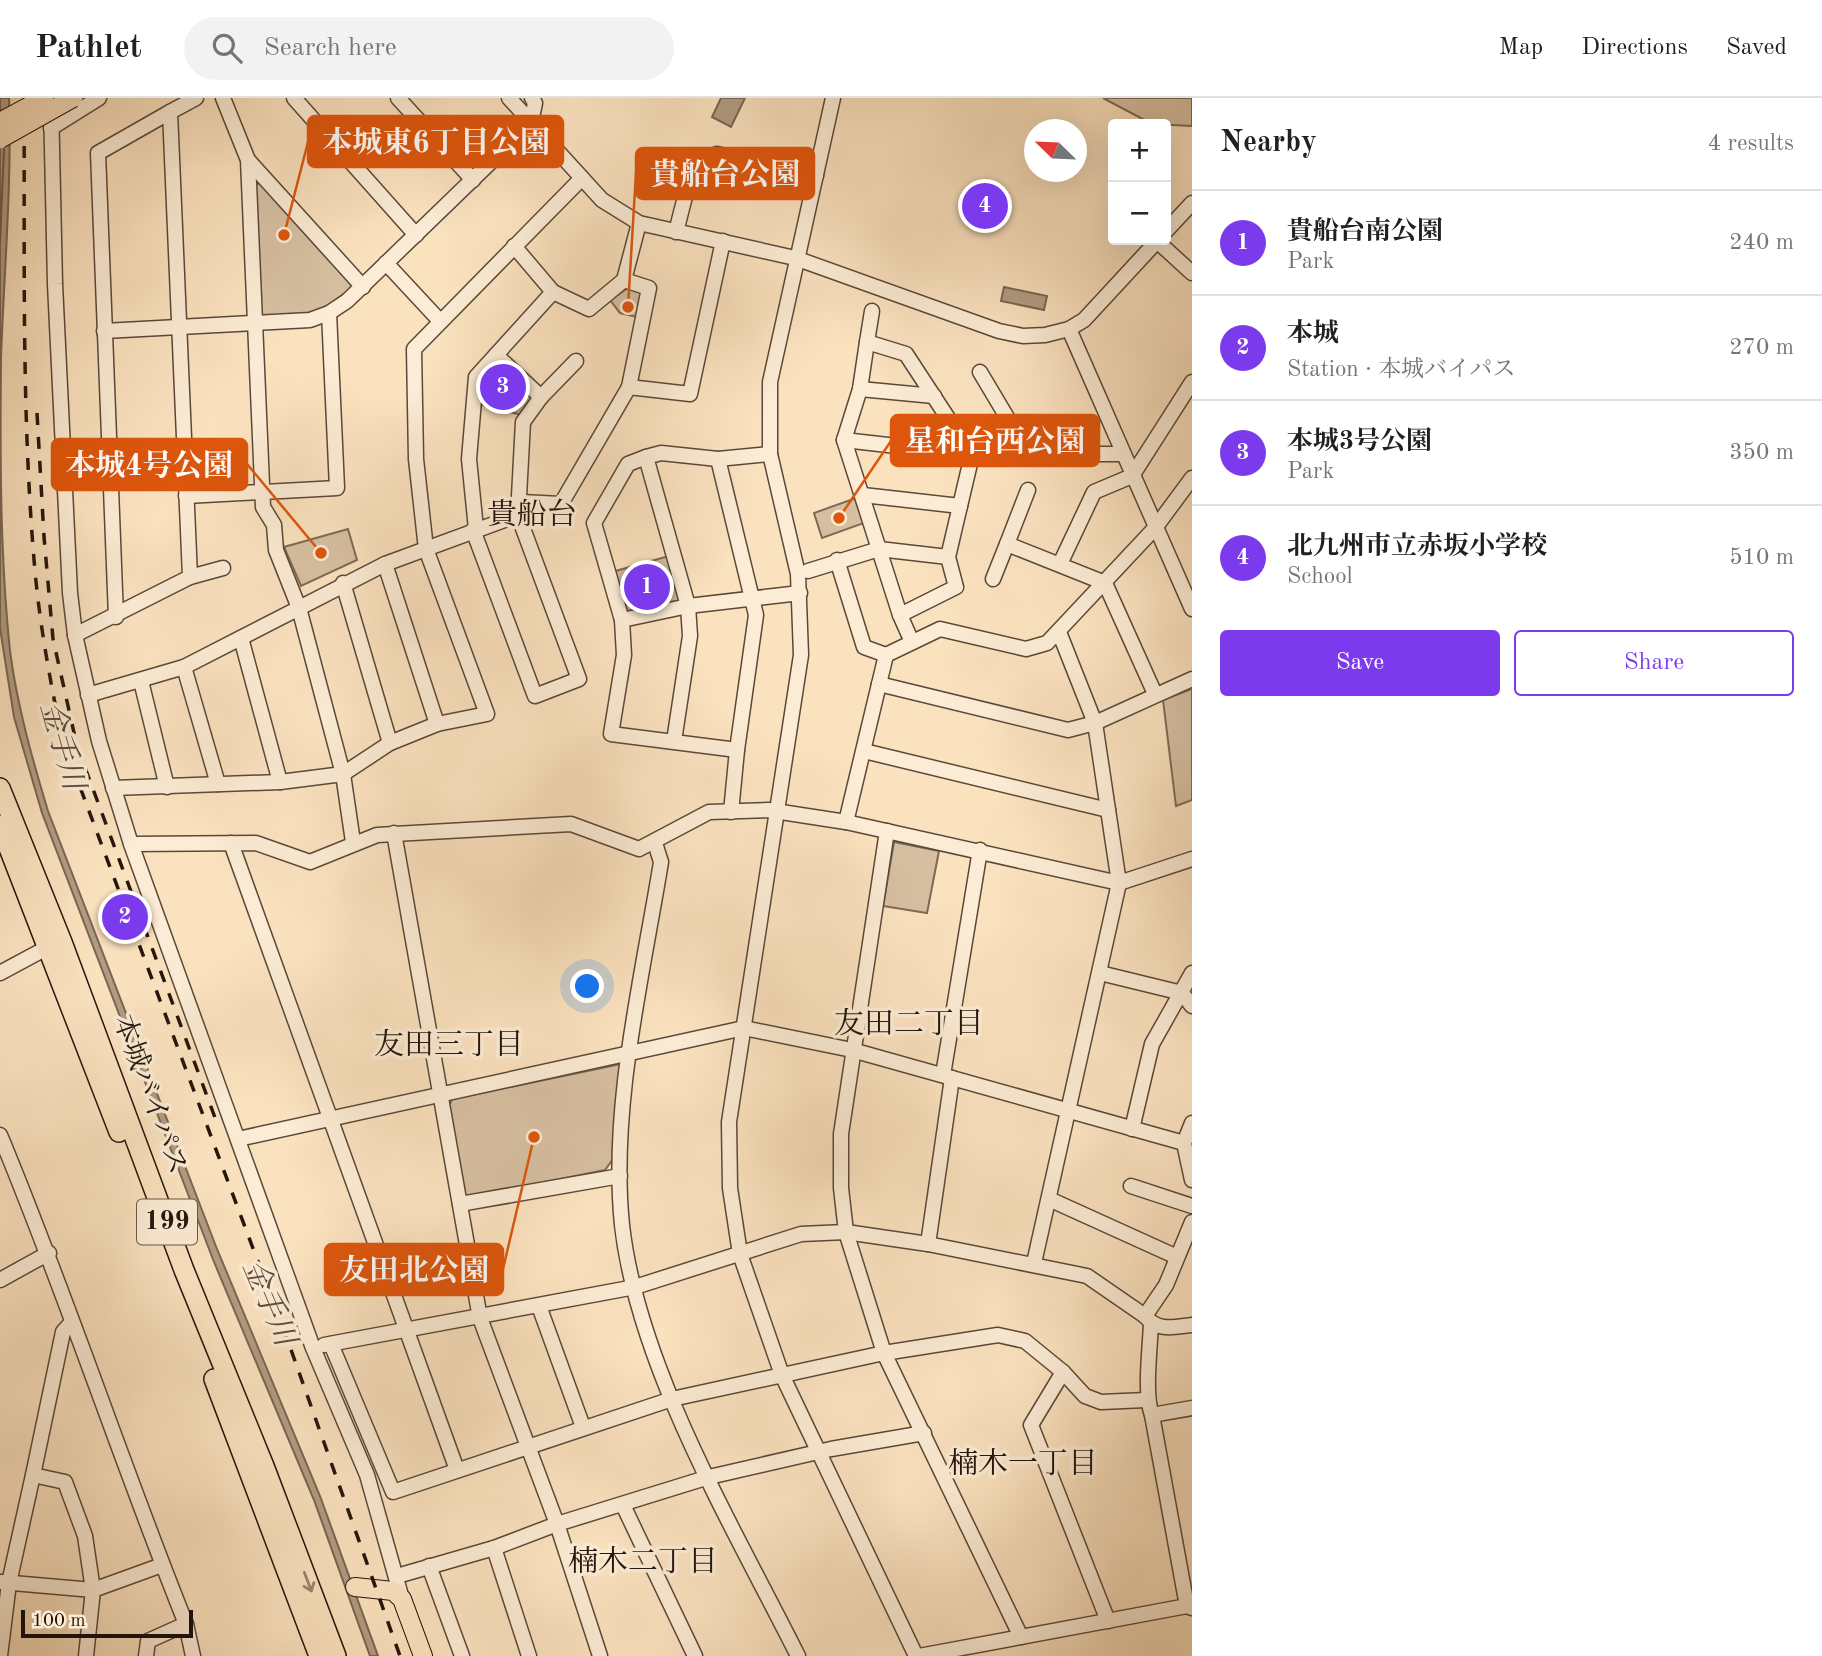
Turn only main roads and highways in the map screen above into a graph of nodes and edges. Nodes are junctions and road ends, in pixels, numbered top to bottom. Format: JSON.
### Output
{"nodes":[{"id":1,"x":44,"y":98,"type":"edge"},
{"id":2,"x":73,"y":98,"type":"edge"},
{"id":3,"x":0,"y":122,"type":"edge"},
{"id":4,"x":0,"y":139,"type":"edge"},
{"id":5,"x":0,"y":788,"type":"edge"},
{"id":6,"x":0,"y":824,"type":"edge"},
{"id":7,"x":56,"y":944,"type":"junction"},
{"id":8,"x":355,"y":1587,"type":"dead end"},
{"id":9,"x":319,"y":1656,"type":"edge"},
{"id":10,"x":336,"y":1656,"type":"edge"},
{"id":11,"x":423,"y":1656,"type":"edge"}],
"edges":[{"from":1,"to":3,"type":"main road","bridge":true},
{"from":2,"to":4,"type":"main road","bridge":true},
{"from":5,"to":7,"type":"highway","name":"本城バイパス","number":"199"},
{"from":6,"to":7,"type":"highway","name":"本城バイパス","number":"199"},
{"from":7,"to":9,"type":"highway","name":"本城バイパス","number":"199"},
{"from":7,"to":10,"type":"highway","name":"本城バイパス","number":"199","one_way":true},
{"from":8,"to":11,"type":"main road"}]}
